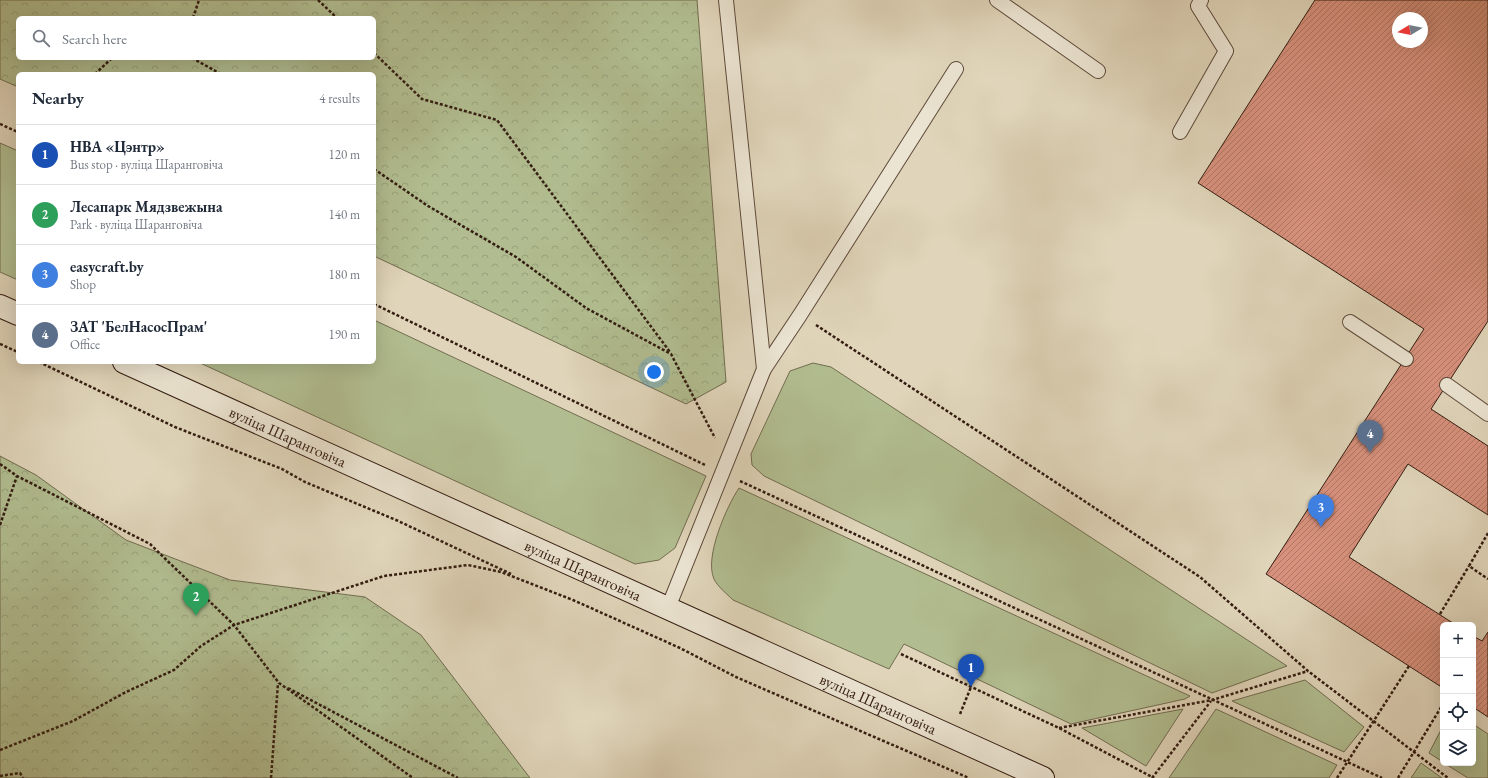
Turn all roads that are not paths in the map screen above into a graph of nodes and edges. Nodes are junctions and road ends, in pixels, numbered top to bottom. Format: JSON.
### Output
{"nodes":[{"id":1,"x":726,"y":0,"type":"edge"},
{"id":2,"x":997,"y":0,"type":"edge"},
{"id":3,"x":1201,"y":0,"type":"edge"},
{"id":4,"x":956,"y":69,"type":"dead end"},
{"id":5,"x":1098,"y":71,"type":"dead end"},
{"id":6,"x":1180,"y":132,"type":"dead end"},
{"id":7,"x":0,"y":306,"type":"edge"},
{"id":8,"x":16,"y":313,"type":"edge"},
{"id":9,"x":1350,"y":322,"type":"dead end"},
{"id":10,"x":1406,"y":359,"type":"dead end"},
{"id":11,"x":128,"y":364,"type":"edge"},
{"id":12,"x":764,"y":369,"type":"junction"},
{"id":13,"x":1447,"y":385,"type":"dead end"},
{"id":14,"x":1488,"y":414,"type":"edge"},
{"id":15,"x":668,"y":608,"type":"junction"},
{"id":16,"x":1043,"y":778,"type":"edge"}],
"edges":[{"from":1,"to":12,"type":"lane"},
{"from":2,"to":5,"type":"lane"},
{"from":3,"to":6,"type":"lane"},
{"from":4,"to":12,"type":"lane"},
{"from":7,"to":8,"type":"main road"},
{"from":9,"to":10,"type":"lane"},
{"from":11,"to":15,"type":"main road","name":"вуліца Шаранговіча"},
{"from":12,"to":15,"type":"lane"},
{"from":13,"to":14,"type":"lane"},
{"from":15,"to":16,"type":"main road","name":"вуліца Шаранговіча"}]}
